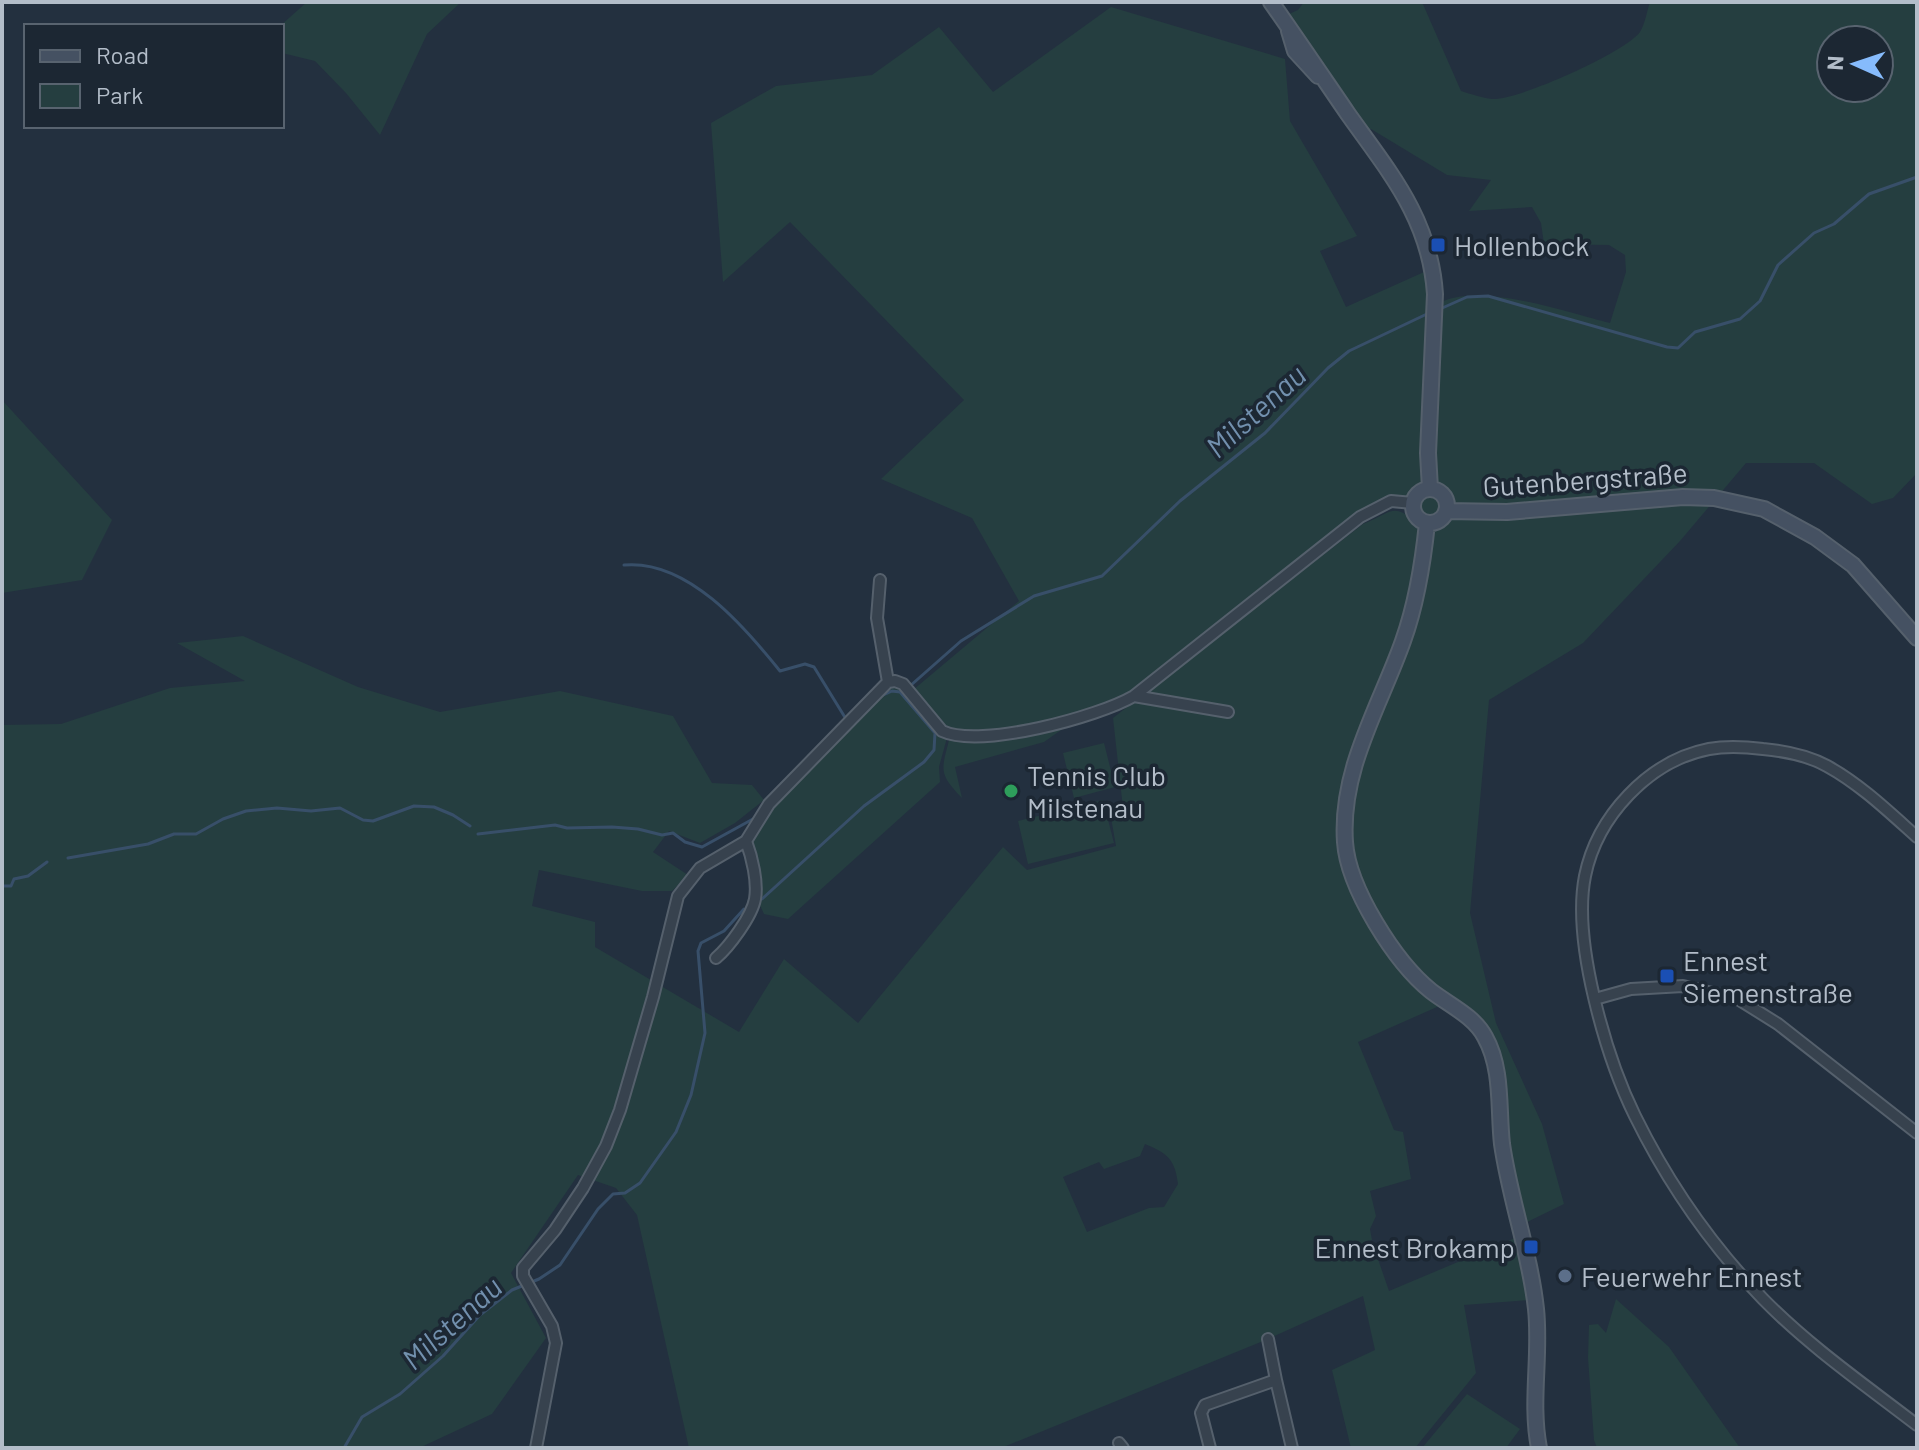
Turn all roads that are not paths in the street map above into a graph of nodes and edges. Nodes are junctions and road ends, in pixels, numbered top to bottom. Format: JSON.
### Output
{"nodes":[{"id":1,"x":1271,"y":2,"type":"edge"},
{"id":2,"x":1430,"y":489,"type":"junction"},
{"id":3,"x":1413,"y":503,"type":"junction"},
{"id":4,"x":1446,"y":511,"type":"junction"},
{"id":5,"x":1427,"y":523,"type":"junction"},
{"id":6,"x":880,"y":580,"type":"dead end"},
{"id":7,"x":1917,"y":638,"type":"edge"},
{"id":8,"x":888,"y":682,"type":"junction"},
{"id":9,"x":1134,"y":696,"type":"junction"},
{"id":10,"x":1228,"y":712,"type":"dead end"},
{"id":11,"x":1917,"y":837,"type":"edge"},
{"id":12,"x":746,"y":841,"type":"junction"},
{"id":13,"x":716,"y":958,"type":"dead end"},
{"id":14,"x":1595,"y":999,"type":"junction"},
{"id":15,"x":1917,"y":1133,"type":"edge"},
{"id":16,"x":1268,"y":1339,"type":"dead end"},
{"id":17,"x":1276,"y":1380,"type":"junction"},
{"id":18,"x":1917,"y":1425,"type":"edge"},
{"id":19,"x":536,"y":1448,"type":"edge"},
{"id":20,"x":1210,"y":1448,"type":"edge"},
{"id":21,"x":1292,"y":1448,"type":"edge"},
{"id":22,"x":1539,"y":1448,"type":"edge"}],
"edges":[{"from":1,"to":2,"type":"main road"},
{"from":2,"to":3,"type":"main road"},
{"from":2,"to":4,"type":"main road"},
{"from":3,"to":5,"type":"main road"},
{"from":3,"to":9,"type":"street"},
{"from":4,"to":5,"type":"main road"},
{"from":4,"to":7,"type":"main road","name":"Gutenbergstraße"},
{"from":5,"to":22,"type":"main road"},
{"from":6,"to":8,"type":"street"},
{"from":8,"to":9,"type":"street"},
{"from":8,"to":12,"type":"street"},
{"from":9,"to":10,"type":"street"},
{"from":11,"to":14,"type":"street"},
{"from":12,"to":13,"type":"street"},
{"from":12,"to":19,"type":"street"},
{"from":14,"to":15,"type":"street"},
{"from":14,"to":18,"type":"street"},
{"from":16,"to":17,"type":"street"},
{"from":17,"to":20,"type":"street"},
{"from":17,"to":21,"type":"street"}]}
